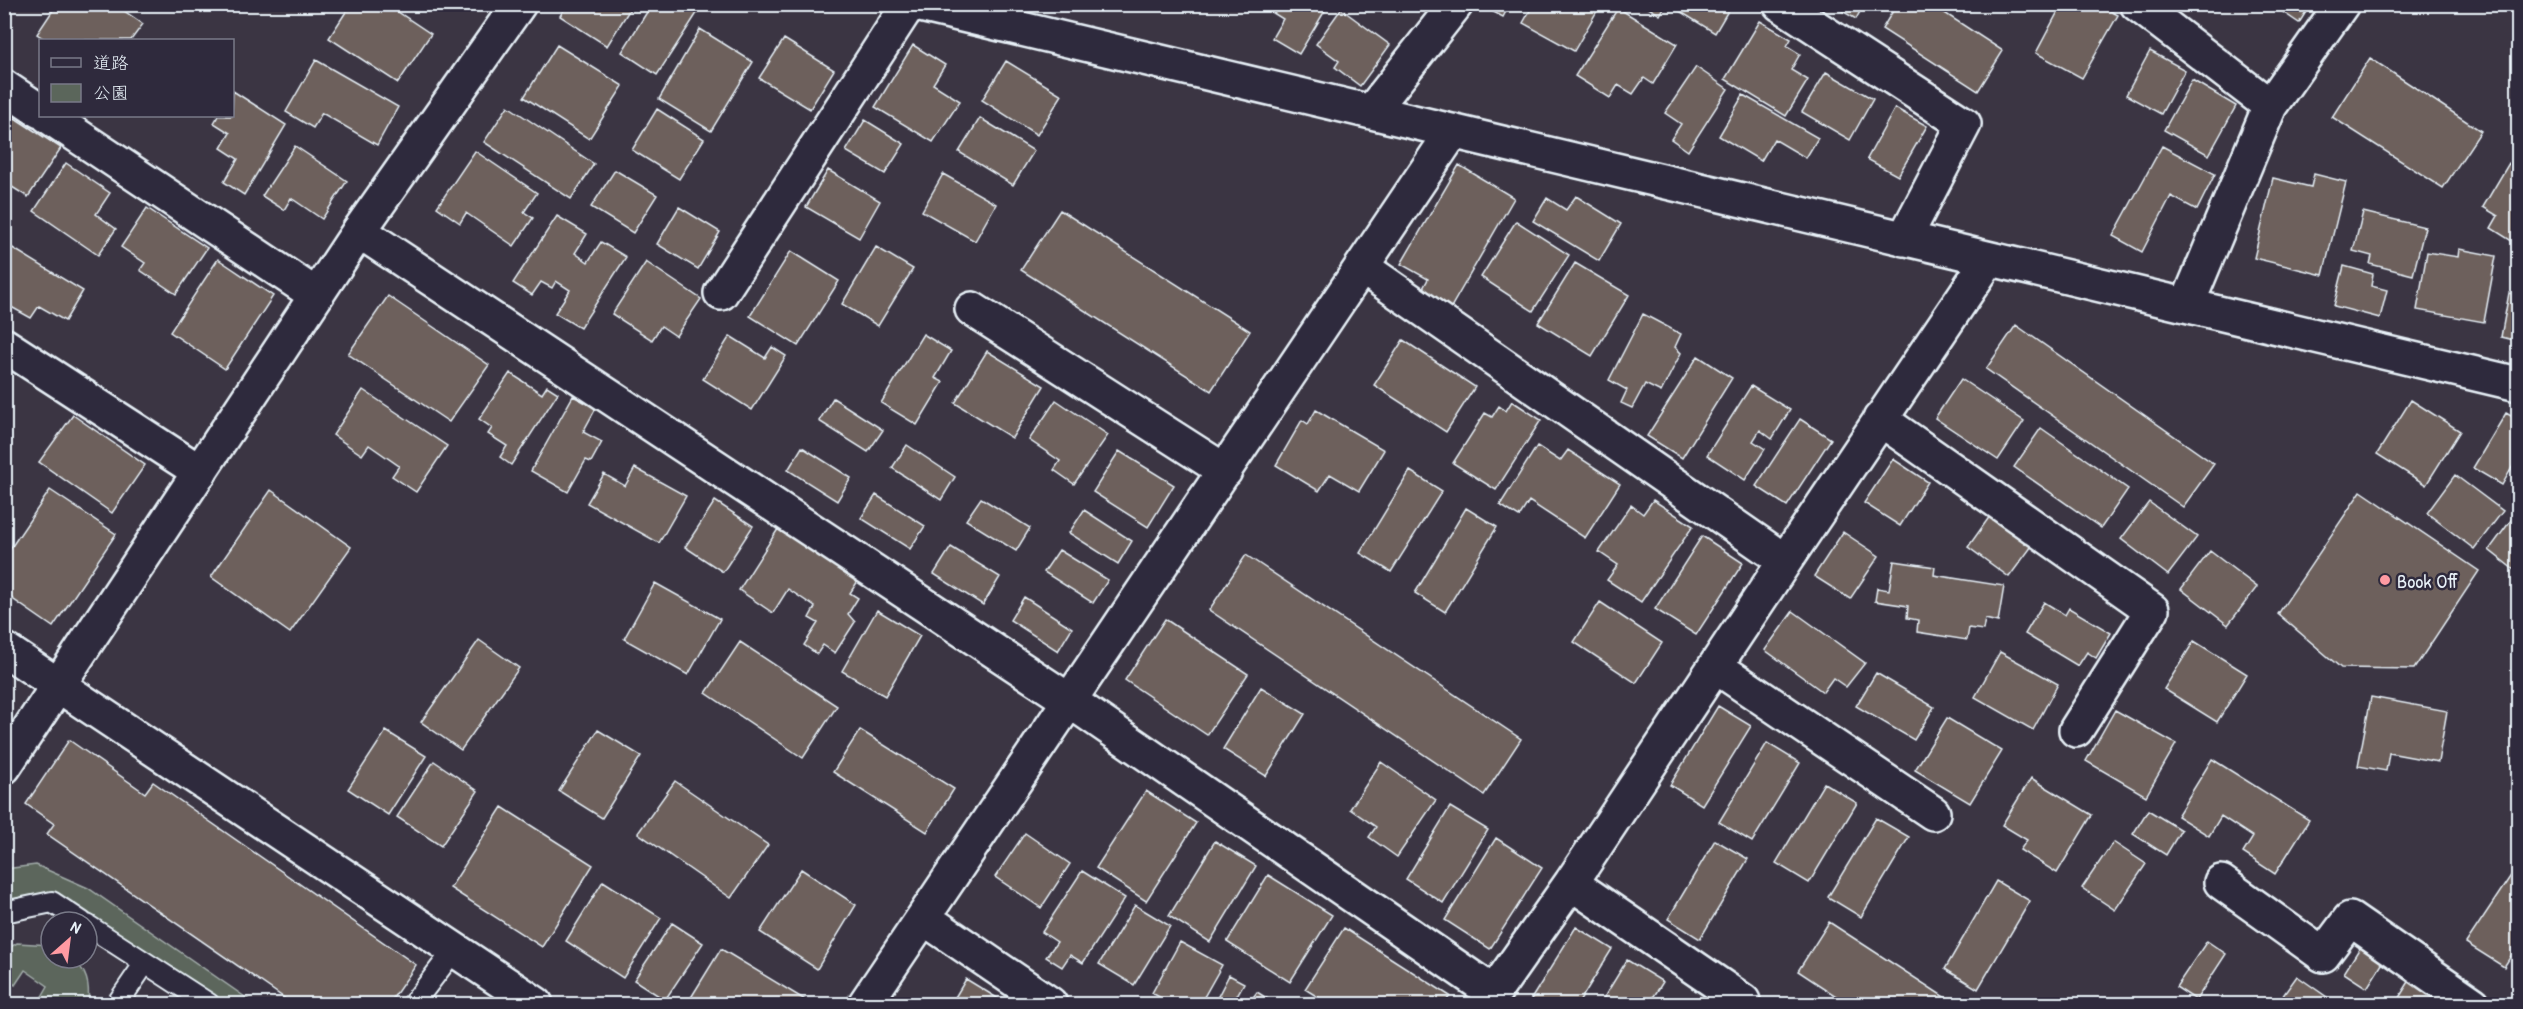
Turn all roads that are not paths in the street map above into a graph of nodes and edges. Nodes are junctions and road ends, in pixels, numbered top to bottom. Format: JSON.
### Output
{"nodes":[{"id":1,"x":519,"y":4,"type":"edge"},
{"id":2,"x":909,"y":4,"type":"edge"},
{"id":3,"x":916,"y":4,"type":"edge"},
{"id":4,"x":1456,"y":4,"type":"edge"},
{"id":5,"x":1780,"y":4,"type":"edge"},
{"id":6,"x":2137,"y":4,"type":"edge"},
{"id":7,"x":2342,"y":4,"type":"edge"},
{"id":8,"x":4,"y":87,"type":"edge"},
{"id":9,"x":2270,"y":106,"type":"junction"},
{"id":10,"x":39,"y":110,"type":"edge"},
{"id":11,"x":1371,"y":112,"type":"junction"},
{"id":12,"x":49,"y":117,"type":"edge"},
{"id":13,"x":1453,"y":131,"type":"junction"},
{"id":14,"x":359,"y":231,"type":"junction"},
{"id":15,"x":1904,"y":239,"type":"junction"},
{"id":16,"x":1989,"y":259,"type":"junction"},
{"id":17,"x":1362,"y":267,"type":"junction"},
{"id":18,"x":720,"y":293,"type":"dead end"},
{"id":19,"x":316,"y":295,"type":"junction"},
{"id":20,"x":2187,"y":305,"type":"junction"},
{"id":21,"x":972,"y":309,"type":"dead end"},
{"id":22,"x":4,"y":345,"type":"edge"},
{"id":23,"x":2518,"y":384,"type":"edge"},
{"id":24,"x":1880,"y":419,"type":"junction"},
{"id":25,"x":1225,"y":471,"type":"junction"},
{"id":26,"x":200,"y":472,"type":"junction"},
{"id":27,"x":1785,"y":561,"type":"junction"},
{"id":28,"x":4,"y":649,"type":"edge"},
{"id":29,"x":1715,"y":666,"type":"junction"},
{"id":30,"x":59,"y":686,"type":"junction"},
{"id":31,"x":1070,"y":701,"type":"junction"},
{"id":32,"x":2076,"y":730,"type":"dead end"},
{"id":33,"x":4,"y":767,"type":"edge"},
{"id":34,"x":1933,"y":813,"type":"dead end"},
{"id":35,"x":2220,"y":882,"type":"dead end"},
{"id":36,"x":1571,"y":883,"type":"junction"},
{"id":37,"x":64,"y":910,"type":"edge"},
{"id":38,"x":4,"y":912,"type":"edge"},
{"id":39,"x":924,"y":918,"type":"junction"},
{"id":40,"x":99,"y":933,"type":"edge"},
{"id":41,"x":454,"y":950,"type":"junction"},
{"id":42,"x":145,"y":963,"type":"junction"},
{"id":43,"x":1490,"y":999,"type":"edge"},
{"id":44,"x":1743,"y":1001,"type":"dead end"},
{"id":45,"x":117,"y":1005,"type":"edge"},
{"id":46,"x":208,"y":1005,"type":"edge"},
{"id":47,"x":413,"y":1005,"type":"edge"},
{"id":48,"x":536,"y":1005,"type":"edge"},
{"id":49,"x":865,"y":1005,"type":"edge"},
{"id":50,"x":1050,"y":1005,"type":"edge"},
{"id":51,"x":2473,"y":1005,"type":"edge"}],
"edges":[{"from":1,"to":14,"type":"street"},
{"from":2,"to":18,"type":"street"},
{"from":3,"to":11,"type":"street"},
{"from":4,"to":11,"type":"street"},
{"from":5,"to":15,"type":"street"},
{"from":6,"to":9,"type":"street"},
{"from":7,"to":9,"type":"street"},
{"from":8,"to":10,"type":"street"},
{"from":9,"to":20,"type":"street"},
{"from":11,"to":13,"type":"street"},
{"from":12,"to":19,"type":"street"},
{"from":13,"to":15,"type":"street"},
{"from":13,"to":17,"type":"street"},
{"from":14,"to":19,"type":"street"},
{"from":14,"to":31,"type":"street"},
{"from":15,"to":16,"type":"street"},
{"from":16,"to":20,"type":"street"},
{"from":16,"to":24,"type":"street"},
{"from":17,"to":25,"type":"street"},
{"from":17,"to":27,"type":"street"},
{"from":19,"to":26,"type":"street"},
{"from":20,"to":23,"type":"street"},
{"from":21,"to":25,"type":"street"},
{"from":22,"to":26,"type":"street"},
{"from":24,"to":27,"type":"street"},
{"from":24,"to":32,"type":"street"},
{"from":25,"to":31,"type":"street"},
{"from":26,"to":30,"type":"street"},
{"from":27,"to":29,"type":"street"},
{"from":28,"to":30,"type":"street"},
{"from":29,"to":34,"type":"street"},
{"from":29,"to":36,"type":"street"},
{"from":30,"to":33,"type":"street"},
{"from":30,"to":41,"type":"street"},
{"from":31,"to":39,"type":"street"},
{"from":31,"to":43,"type":"street"},
{"from":35,"to":51,"type":"street"},
{"from":36,"to":43,"type":"street"},
{"from":36,"to":44,"type":"street"},
{"from":37,"to":38,"type":"lane"},
{"from":39,"to":49,"type":"street"},
{"from":39,"to":50,"type":"street"},
{"from":40,"to":42,"type":"lane"},
{"from":41,"to":47,"type":"lane"},
{"from":41,"to":48,"type":"street"},
{"from":42,"to":45,"type":"lane"},
{"from":42,"to":46,"type":"lane"}]}
